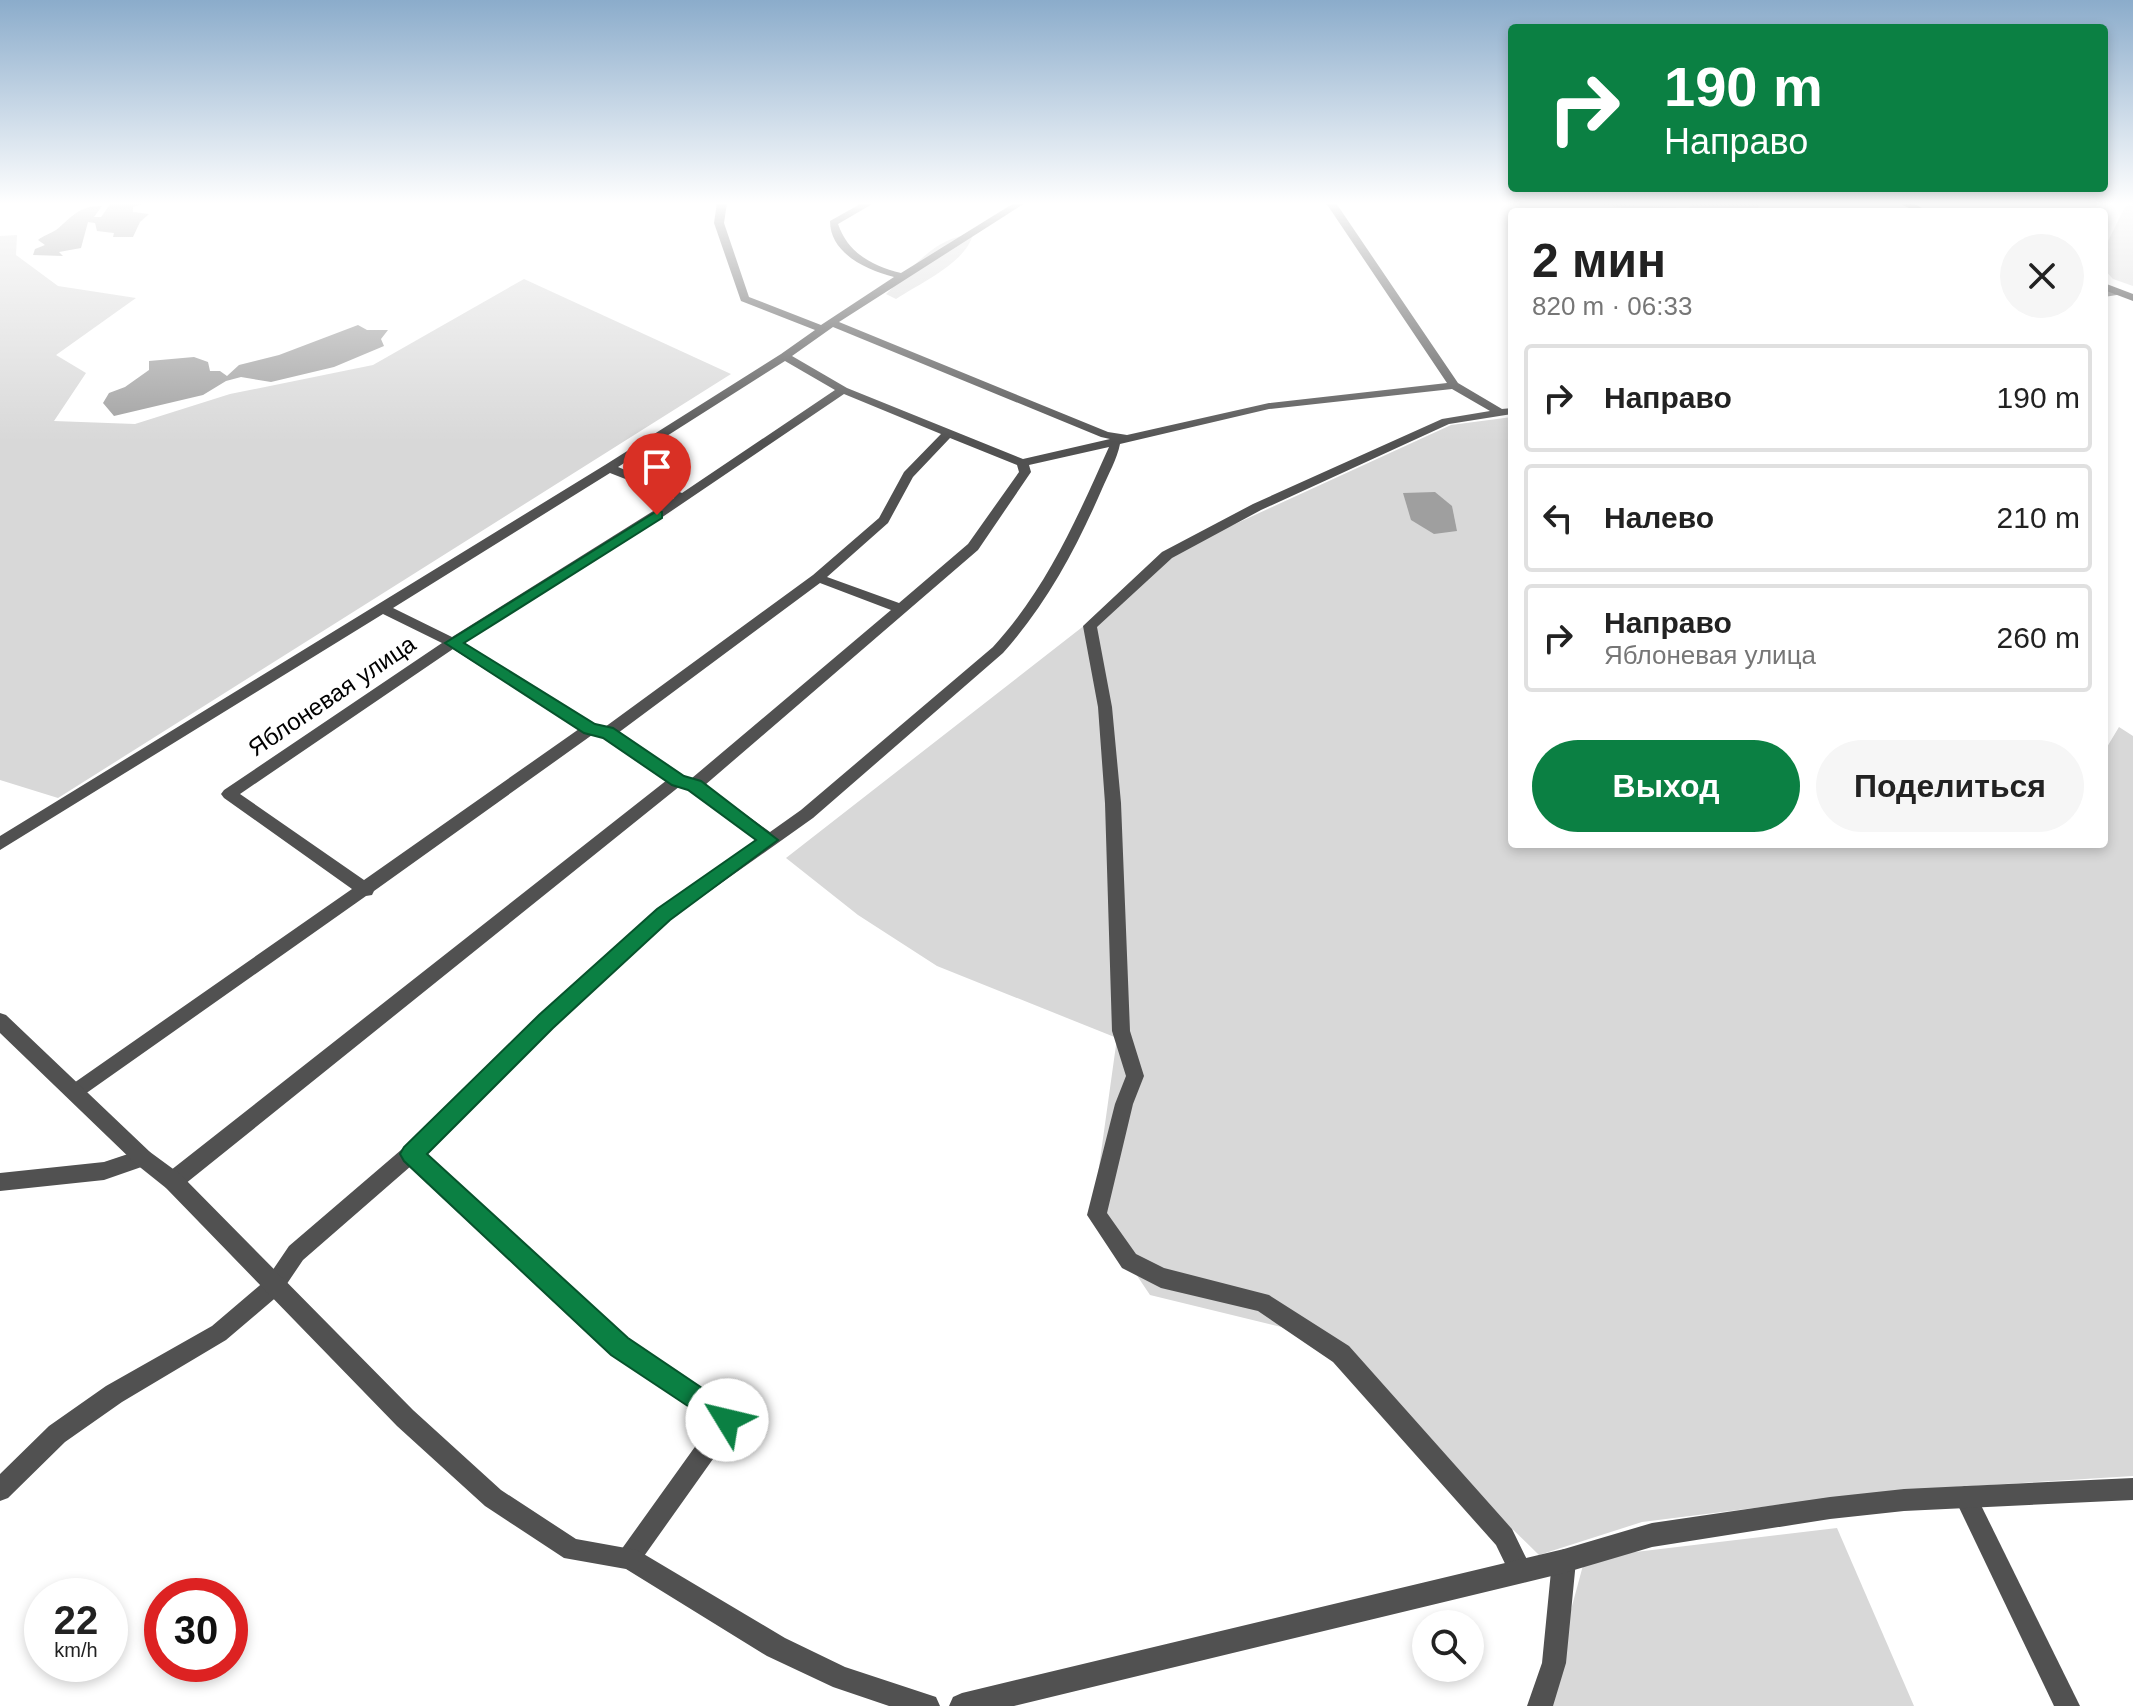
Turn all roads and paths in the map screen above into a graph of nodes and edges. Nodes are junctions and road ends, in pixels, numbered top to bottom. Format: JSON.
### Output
{"nodes":[{"id":1,"x":739,"y":283,"type":"edge"},
{"id":2,"x":893,"y":283,"type":"edge"},
{"id":3,"x":1385,"y":283,"type":"edge"},
{"id":4,"x":2108,"y":288,"type":"edge"},
{"id":5,"x":2119,"y":292,"type":"junction"},
{"id":6,"x":2108,"y":293,"type":"edge"},
{"id":7,"x":2133,"y":298,"type":"edge"},
{"id":8,"x":828,"y":326,"type":"junction"},
{"id":9,"x":785,"y":356,"type":"junction"},
{"id":10,"x":1454,"y":385,"type":"junction"},
{"id":11,"x":843,"y":390,"type":"junction"},
{"id":12,"x":1506,"y":412,"type":"edge"},
{"id":13,"x":947,"y":434,"type":"junction"},
{"id":14,"x":1122,"y":442,"type":"junction"},
{"id":15,"x":1022,"y":463,"type":"junction"},
{"id":16,"x":609,"y":468,"type":"junction"},
{"id":17,"x":681,"y":497,"type":"junction"},
{"id":18,"x":818,"y":578,"type":"junction"},
{"id":19,"x":380,"y":607,"type":"junction"},
{"id":20,"x":901,"y":609,"type":"junction"},
{"id":21,"x":453,"y":643,"type":"junction"},
{"id":22,"x":599,"y":731,"type":"junction"},
{"id":23,"x":686,"y":783,"type":"junction"},
{"id":24,"x":769,"y":840,"type":"junction"},
{"id":25,"x":0,"y":844,"type":"edge"},
{"id":26,"x":366,"y":890,"type":"junction"},
{"id":27,"x":0,"y":1021,"type":"edge"},
{"id":28,"x":78,"y":1091,"type":"junction"},
{"id":29,"x":411,"y":1154,"type":"junction"},
{"id":30,"x":143,"y":1158,"type":"junction"},
{"id":31,"x":173,"y":1181,"type":"junction"},
{"id":32,"x":0,"y":1182,"type":"edge"},
{"id":33,"x":273,"y":1287,"type":"junction"},
{"id":34,"x":2133,"y":1489,"type":"edge"},
{"id":35,"x":0,"y":1490,"type":"edge"},
{"id":36,"x":1965,"y":1497,"type":"junction"},
{"id":37,"x":629,"y":1558,"type":"junction"},
{"id":38,"x":1564,"y":1561,"type":"junction"},
{"id":39,"x":1520,"y":1570,"type":"junction"},
{"id":40,"x":927,"y":1706,"type":"edge"},
{"id":41,"x":962,"y":1706,"type":"edge"},
{"id":42,"x":1540,"y":1706,"type":"edge"},
{"id":43,"x":2067,"y":1706,"type":"edge"}],
"edges":[{"from":1,"to":8,"type":"street"},
{"from":2,"to":8,"type":"street"},
{"from":3,"to":10,"type":"street"},
{"from":4,"to":5,"type":"main road"},
{"from":5,"to":6,"type":"street"},
{"from":5,"to":7,"type":"main road"},
{"from":8,"to":9,"type":"street"},
{"from":8,"to":14,"type":"street"},
{"from":9,"to":11,"type":"street"},
{"from":9,"to":16,"type":"street"},
{"from":10,"to":12,"type":"street"},
{"from":10,"to":14,"type":"street"},
{"from":11,"to":13,"type":"street"},
{"from":11,"to":17,"type":"street","name":"Яблоневая улица"},
{"from":12,"to":39,"type":"street"},
{"from":13,"to":15,"type":"street"},
{"from":13,"to":18,"type":"street"},
{"from":14,"to":15,"type":"street"},
{"from":14,"to":24,"type":"street"},
{"from":15,"to":20,"type":"street"},
{"from":16,"to":17,"type":"street"},
{"from":16,"to":19,"type":"street"},
{"from":17,"to":21,"type":"street","name":"Яблоневая улица"},
{"from":18,"to":20,"type":"street"},
{"from":18,"to":22,"type":"street"},
{"from":19,"to":21,"type":"street"},
{"from":19,"to":25,"type":"street"},
{"from":20,"to":23,"type":"street"},
{"from":21,"to":22,"type":"street"},
{"from":21,"to":26,"type":"street","name":"Яблоневая улица"},
{"from":22,"to":23,"type":"street"},
{"from":22,"to":26,"type":"street"},
{"from":23,"to":24,"type":"street"},
{"from":23,"to":31,"type":"street"},
{"from":24,"to":29,"type":"street"},
{"from":26,"to":28,"type":"street"},
{"from":27,"to":28,"type":"street"},
{"from":28,"to":30,"type":"street"},
{"from":29,"to":33,"type":"street"},
{"from":29,"to":37,"type":"street"},
{"from":30,"to":31,"type":"street"},
{"from":30,"to":32,"type":"street"},
{"from":31,"to":33,"type":"street"},
{"from":33,"to":35,"type":"street"},
{"from":33,"to":37,"type":"street"},
{"from":34,"to":36,"type":"street"},
{"from":36,"to":38,"type":"street"},
{"from":36,"to":43,"type":"street"},
{"from":37,"to":40,"type":"street"},
{"from":38,"to":39,"type":"street"},
{"from":38,"to":42,"type":"street"},
{"from":39,"to":41,"type":"street"}]}
